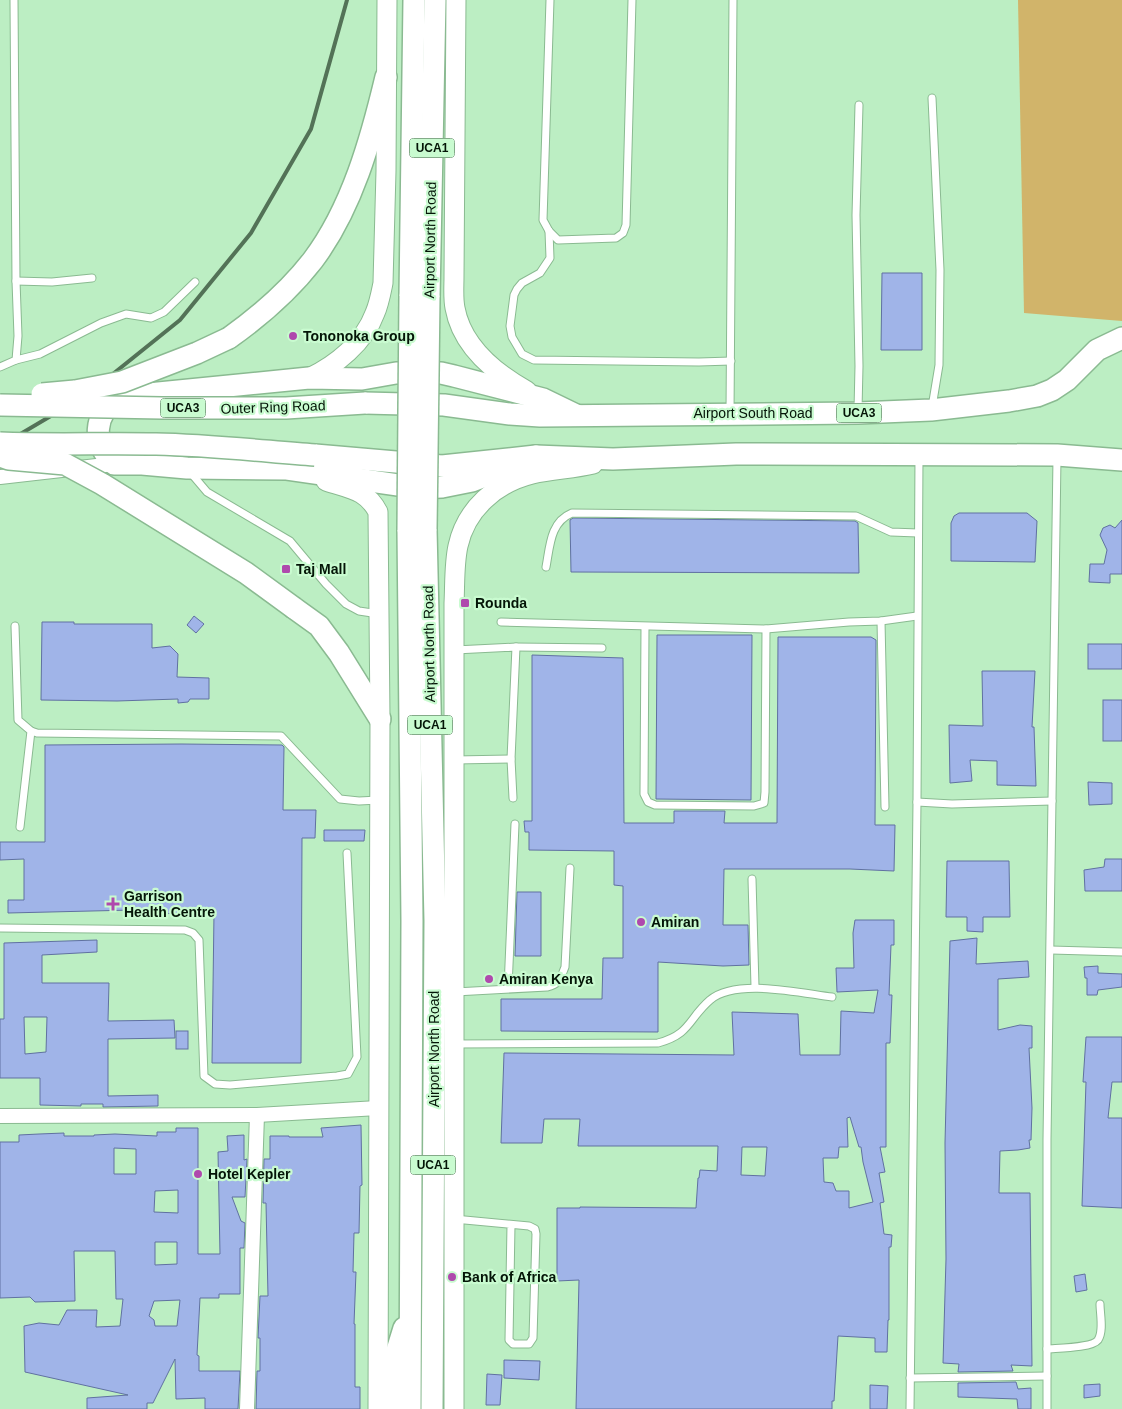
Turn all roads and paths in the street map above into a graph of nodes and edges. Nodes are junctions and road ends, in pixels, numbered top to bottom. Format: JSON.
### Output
{"nodes":[{"id":1,"x":14,"y":0,"type":"edge"},
{"id":2,"x":387,"y":0,"type":"edge"},
{"id":3,"x":414,"y":0,"type":"edge"},
{"id":4,"x":435,"y":0,"type":"edge"},
{"id":5,"x":456,"y":0,"type":"edge"},
{"id":6,"x":550,"y":0,"type":"edge"},
{"id":7,"x":632,"y":0,"type":"edge"},
{"id":8,"x":733,"y":0,"type":"edge"},
{"id":9,"x":386,"y":77,"type":"junction"},
{"id":10,"x":932,"y":98,"type":"dead end"},
{"id":11,"x":859,"y":105,"type":"dead end"},
{"id":12,"x":549,"y":231,"type":"junction"},
{"id":13,"x":92,"y":278,"type":"dead end"},
{"id":14,"x":16,"y":281,"type":"junction"},
{"id":15,"x":195,"y":282,"type":"dead end"},
{"id":16,"x":1122,"y":338,"type":"edge"},
{"id":17,"x":16,"y":360,"type":"junction"},
{"id":18,"x":731,"y":361,"type":"junction"},
{"id":19,"x":0,"y":367,"type":"edge"},
{"id":20,"x":309,"y":378,"type":"junction"},
{"id":21,"x":543,"y":399,"type":"junction"},
{"id":22,"x":0,"y":401,"type":"edge"},
{"id":23,"x":365,"y":403,"type":"joint"},
{"id":24,"x":0,"y":405,"type":"edge"},
{"id":25,"x":931,"y":410,"type":"junction"},
{"id":26,"x":730,"y":413,"type":"junction"},
{"id":27,"x":858,"y":413,"type":"junction"},
{"id":28,"x":576,"y":415,"type":"junction"},
{"id":29,"x":0,"y":444,"type":"edge"},
{"id":30,"x":919,"y":454,"type":"junction"},
{"id":31,"x":1057,"y":455,"type":"junction"},
{"id":32,"x":0,"y":456,"type":"edge"},
{"id":33,"x":536,"y":456,"type":"junction"},
{"id":34,"x":613,"y":459,"type":"junction"},
{"id":35,"x":1122,"y":460,"type":"edge"},
{"id":36,"x":114,"y":464,"type":"junction"},
{"id":37,"x":187,"y":468,"type":"junction"},
{"id":38,"x":287,"y":469,"type":"junction"},
{"id":39,"x":0,"y":477,"type":"edge"},
{"id":40,"x":918,"y":533,"type":"junction"},
{"id":41,"x":546,"y":567,"type":"dead end"},
{"id":42,"x":379,"y":614,"type":"junction"},
{"id":43,"x":917,"y":616,"type":"junction"},
{"id":44,"x":881,"y":621,"type":"junction"},
{"id":45,"x":501,"y":622,"type":"dead end"},
{"id":46,"x":15,"y":626,"type":"dead end"},
{"id":47,"x":645,"y":627,"type":"junction"},
{"id":48,"x":766,"y":629,"type":"junction"},
{"id":49,"x":516,"y":648,"type":"junction"},
{"id":50,"x":602,"y":648,"type":"dead end"},
{"id":51,"x":454,"y":650,"type":"junction"},
{"id":52,"x":380,"y":719,"type":"junction"},
{"id":53,"x":30,"y":731,"type":"junction"},
{"id":54,"x":511,"y":759,"type":"junction"},
{"id":55,"x":454,"y":760,"type":"junction"},
{"id":56,"x":512,"y":798,"type":"dead end"},
{"id":57,"x":380,"y":800,"type":"junction"},
{"id":58,"x":1052,"y":801,"type":"junction"},
{"id":59,"x":917,"y":802,"type":"junction"},
{"id":60,"x":885,"y":807,"type":"dead end"},
{"id":61,"x":515,"y":824,"type":"dead end"},
{"id":62,"x":20,"y":827,"type":"dead end"},
{"id":63,"x":347,"y":853,"type":"dead end"},
{"id":64,"x":570,"y":868,"type":"dead end"},
{"id":65,"x":752,"y":879,"type":"dead end"},
{"id":66,"x":0,"y":928,"type":"edge"},
{"id":67,"x":1051,"y":950,"type":"junction"},
{"id":68,"x":1122,"y":952,"type":"edge"},
{"id":69,"x":755,"y":987,"type":"junction"},
{"id":70,"x":508,"y":988,"type":"junction"},
{"id":71,"x":454,"y":992,"type":"junction"},
{"id":72,"x":832,"y":997,"type":"dead end"},
{"id":73,"x":454,"y":1044,"type":"junction"},
{"id":74,"x":378,"y":1108,"type":"junction"},
{"id":75,"x":0,"y":1116,"type":"edge"},
{"id":76,"x":257,"y":1116,"type":"junction"},
{"id":77,"x":454,"y":1219,"type":"junction"},
{"id":78,"x":511,"y":1225,"type":"junction"},
{"id":79,"x":1100,"y":1304,"type":"dead end"},
{"id":80,"x":410,"y":1306,"type":"junction"},
{"id":81,"x":1047,"y":1349,"type":"junction"},
{"id":82,"x":1047,"y":1376,"type":"junction"},
{"id":83,"x":910,"y":1378,"type":"junction"},
{"id":84,"x":247,"y":1409,"type":"edge"},
{"id":85,"x":378,"y":1409,"type":"edge"},
{"id":86,"x":391,"y":1409,"type":"edge"},
{"id":87,"x":410,"y":1409,"type":"edge"},
{"id":88,"x":432,"y":1409,"type":"edge"},
{"id":89,"x":454,"y":1409,"type":"edge"},
{"id":90,"x":910,"y":1409,"type":"edge"},
{"id":91,"x":1047,"y":1409,"type":"edge"}],
"edges":[{"from":1,"to":14,"type":"lane"},
{"from":2,"to":9,"type":"main road"},
{"from":3,"to":80,"type":"main road","name":"Airport North Road","number":"UCA1","bridge":true},
{"from":4,"to":88,"type":"main road","name":"Airport North Road","number":"UCA1","bridge":true},
{"from":5,"to":21,"type":"main road","name":"Airport North Road","number":"UCA1"},
{"from":6,"to":12,"type":"lane"},
{"from":7,"to":12,"type":"lane"},
{"from":8,"to":18,"type":"lane"},
{"from":9,"to":20,"type":"main road"},
{"from":9,"to":22,"type":"main road","bridge":true},
{"from":10,"to":25,"type":"lane"},
{"from":11,"to":27,"type":"lane"},
{"from":12,"to":18,"type":"lane"},
{"from":13,"to":14,"type":"lane"},
{"from":14,"to":17,"type":"lane"},
{"from":15,"to":17,"type":"lane"},
{"from":16,"to":25,"type":"main road","name":"Airport South Road","number":"UCA3"},
{"from":17,"to":19,"type":"lane"},
{"from":18,"to":26,"type":"lane"},
{"from":20,"to":21,"type":"main road"},
{"from":20,"to":36,"type":"main road"},
{"from":21,"to":28,"type":"main road"},
{"from":23,"to":24,"type":"main road","name":"Outer Ring Road","number":"UCA3","bridge":true},
{"from":23,"to":28,"type":"main road","name":"Airport South Road","number":"UCA3"},
{"from":25,"to":27,"type":"main road","name":"Airport South Road","number":"UCA3"},
{"from":26,"to":27,"type":"main road","name":"Airport South Road","number":"UCA3"},
{"from":26,"to":28,"type":"main road","name":"Airport South Road","number":"UCA3"},
{"from":29,"to":33,"type":"main road","bridge":true},
{"from":30,"to":31,"type":"main road"},
{"from":30,"to":34,"type":"main road"},
{"from":30,"to":40,"type":"lane"},
{"from":31,"to":35,"type":"main road"},
{"from":31,"to":58,"type":"lane"},
{"from":32,"to":52,"type":"main road","bridge":true},
{"from":33,"to":34,"type":"main road"},
{"from":33,"to":38,"type":"main road"},
{"from":34,"to":51,"type":"main road","name":"Airport North Road","number":"UCA1"},
{"from":36,"to":37,"type":"main road"},
{"from":36,"to":39,"type":"street"},
{"from":37,"to":38,"type":"main road"},
{"from":37,"to":42,"type":"lane"},
{"from":38,"to":42,"type":"main road"},
{"from":40,"to":41,"type":"lane"},
{"from":40,"to":43,"type":"lane"},
{"from":42,"to":52,"type":"main road"},
{"from":43,"to":44,"type":"lane"},
{"from":43,"to":59,"type":"lane"},
{"from":44,"to":48,"type":"lane"},
{"from":44,"to":60,"type":"lane"},
{"from":45,"to":47,"type":"lane"},
{"from":46,"to":53,"type":"lane"},
{"from":47,"to":48,"type":"lane"},
{"from":47,"to":48,"type":"lane"},
{"from":49,"to":50,"type":"lane"},
{"from":49,"to":51,"type":"lane"},
{"from":49,"to":54,"type":"lane"},
{"from":51,"to":55,"type":"main road","name":"Airport North Road","number":"UCA1"},
{"from":52,"to":57,"type":"main road"},
{"from":53,"to":57,"type":"lane"},
{"from":53,"to":62,"type":"lane"},
{"from":54,"to":55,"type":"lane"},
{"from":54,"to":56,"type":"lane"},
{"from":55,"to":71,"type":"main road","name":"Airport North Road","number":"UCA1"},
{"from":57,"to":74,"type":"main road"},
{"from":58,"to":59,"type":"lane"},
{"from":58,"to":67,"type":"lane"},
{"from":59,"to":83,"type":"lane"},
{"from":61,"to":70,"type":"lane"},
{"from":63,"to":66,"type":"lane"},
{"from":64,"to":70,"type":"lane"},
{"from":65,"to":69,"type":"lane"},
{"from":67,"to":68,"type":"lane"},
{"from":67,"to":81,"type":"lane"},
{"from":69,"to":72,"type":"lane"},
{"from":69,"to":73,"type":"lane"},
{"from":70,"to":71,"type":"lane"},
{"from":71,"to":73,"type":"main road","name":"Airport North Road","number":"UCA1"},
{"from":73,"to":77,"type":"main road","name":"Airport North Road","number":"UCA1"},
{"from":74,"to":76,"type":"street"},
{"from":74,"to":85,"type":"main road"},
{"from":75,"to":76,"type":"street"},
{"from":76,"to":84,"type":"street"},
{"from":77,"to":78,"type":"lane"},
{"from":77,"to":89,"type":"main road","name":"Airport North Road","number":"UCA1"},
{"from":78,"to":78,"type":"lane"},
{"from":79,"to":81,"type":"lane"},
{"from":80,"to":86,"type":"main road"},
{"from":80,"to":87,"type":"main road","name":"Airport North Road","number":"UCA1"},
{"from":81,"to":82,"type":"lane"},
{"from":82,"to":83,"type":"lane"},
{"from":82,"to":91,"type":"lane"},
{"from":83,"to":90,"type":"lane"}]}
